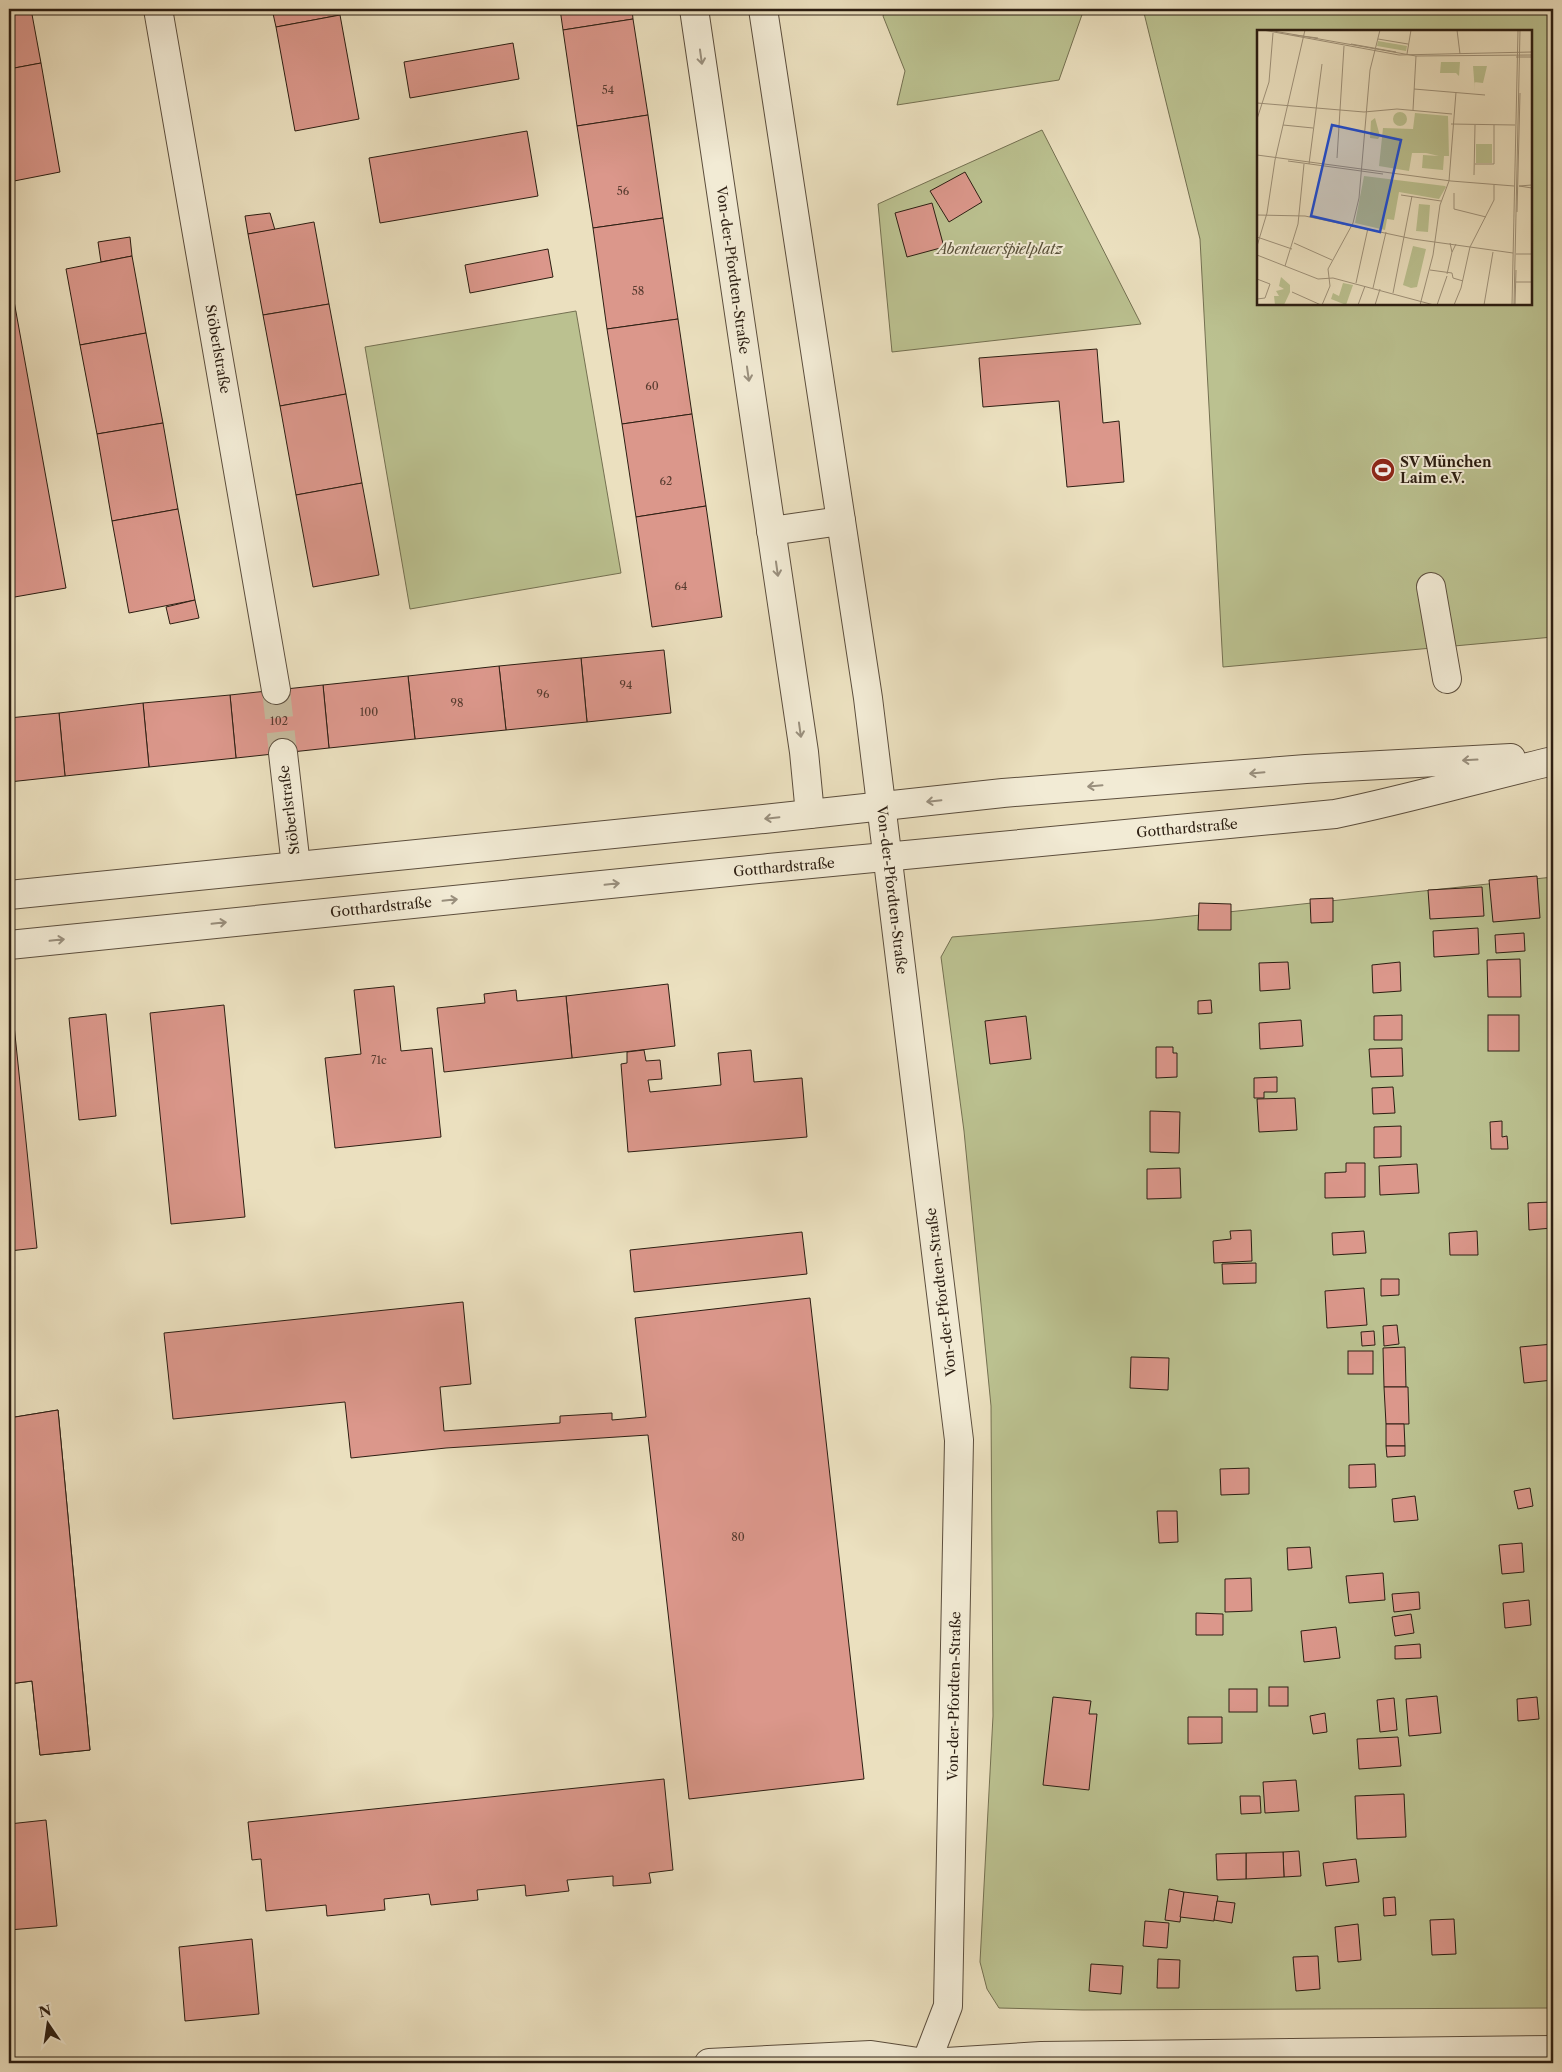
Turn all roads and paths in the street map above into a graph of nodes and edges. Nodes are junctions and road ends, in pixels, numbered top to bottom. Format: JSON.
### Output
{"nodes":[{"id":1,"x":158,"y":9,"type":"edge"},
{"id":2,"x":694,"y":9,"type":"edge"},
{"id":3,"x":763,"y":9,"type":"edge"},
{"id":4,"x":841,"y":522,"type":"junction"},
{"id":5,"x":771,"y":531,"type":"junction"},
{"id":6,"x":1431,"y":586,"type":"dead end"},
{"id":7,"x":1447,"y":679,"type":"dead end"},
{"id":8,"x":276,"y":690,"type":"tunnel mouth"},
{"id":9,"x":283,"y":753,"type":"tunnel mouth"},
{"id":10,"x":1553,"y":755,"type":"edge"},
{"id":11,"x":1553,"y":761,"type":"edge"},
{"id":12,"x":882,"y":806,"type":"junction"},
{"id":13,"x":810,"y":814,"type":"junction"},
{"id":14,"x":888,"y":857,"type":"junction"},
{"id":15,"x":296,"y":866,"type":"junction"},
{"id":16,"x":9,"y":895,"type":"edge"},
{"id":17,"x":9,"y":945,"type":"edge"},
{"id":18,"x":1553,"y":2050,"type":"edge"},
{"id":19,"x":1290,"y":2058,"type":"edge"},
{"id":20,"x":1040,"y":2060,"type":"edge"},
{"id":21,"x":709,"y":2063,"type":"edge"},
{"id":22,"x":927,"y":2063,"type":"edge"}],
"edges":[{"from":1,"to":8,"type":"street","name":"Stöberlstraße"},
{"from":2,"to":5,"type":"street","name":"Von-der-Pfordten-Straße","one_way":true},
{"from":3,"to":4,"type":"street","name":"Von-der-Pfordten-Straße"},
{"from":4,"to":5,"type":"street"},
{"from":4,"to":12,"type":"street","name":"Von-der-Pfordten-Straße"},
{"from":5,"to":13,"type":"street","name":"Von-der-Pfordten-Straße","one_way":true},
{"from":6,"to":7,"type":"street"},
{"from":9,"to":15,"type":"street","name":"Stöberlstraße"},
{"from":10,"to":12,"type":"street","one_way":true},
{"from":11,"to":14,"type":"street","name":"Gotthardstraße"},
{"from":12,"to":13,"type":"street"},
{"from":12,"to":14,"type":"street","name":"Von-der-Pfordten-Straße"},
{"from":13,"to":15,"type":"street","one_way":true},
{"from":17,"to":14,"type":"street","name":"Gotthardstraße","one_way":true},
{"from":14,"to":22,"type":"street","name":"Von-der-Pfordten-Straße"},
{"from":15,"to":16,"type":"street"},
{"from":18,"to":19,"type":"street"},
{"from":19,"to":20,"type":"street"},
{"from":20,"to":22,"type":"street"},
{"from":21,"to":22,"type":"street"}]}
